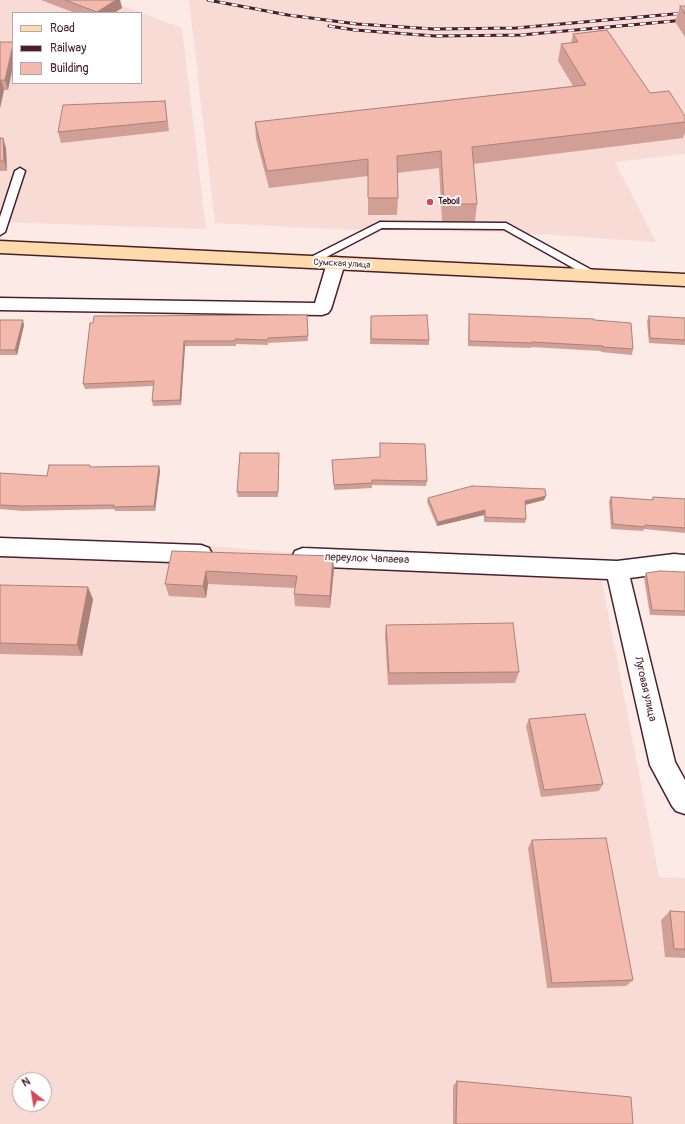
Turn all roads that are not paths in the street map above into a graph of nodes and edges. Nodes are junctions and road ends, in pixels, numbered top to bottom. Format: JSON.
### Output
{"nodes":[{"id":1,"x":20,"y":171,"type":"dead end"},
{"id":2,"x":0,"y":232,"type":"edge"},
{"id":3,"x":0,"y":247,"type":"edge"},
{"id":4,"x":309,"y":262,"type":"junction"},
{"id":5,"x":336,"y":264,"type":"junction"},
{"id":6,"x":595,"y":276,"type":"junction"},
{"id":7,"x":685,"y":280,"type":"edge"},
{"id":8,"x":0,"y":304,"type":"edge"},
{"id":9,"x":0,"y":547,"type":"edge"},
{"id":10,"x":222,"y":554,"type":"edge"},
{"id":11,"x":285,"y":556,"type":"edge"},
{"id":12,"x":685,"y":564,"type":"edge"},
{"id":13,"x":617,"y":570,"type":"junction"},
{"id":14,"x":685,"y":802,"type":"edge"}],
"edges":[{"from":1,"to":2,"type":"lane"},
{"from":3,"to":4,"type":"main road","name":"Сумская улица"},
{"from":4,"to":5,"type":"main road","name":"Сумская улица"},
{"from":4,"to":6,"type":"lane"},
{"from":5,"to":6,"type":"main road","name":"Сумская улица"},
{"from":5,"to":8,"type":"street"},
{"from":6,"to":7,"type":"main road","name":"Сумская улица"},
{"from":9,"to":10,"type":"street"},
{"from":11,"to":13,"type":"street","name":"переулок Чапаева"},
{"from":12,"to":13,"type":"street","name":"переулок Чапаева"},
{"from":13,"to":14,"type":"street","name":"Луговая улица"}]}
